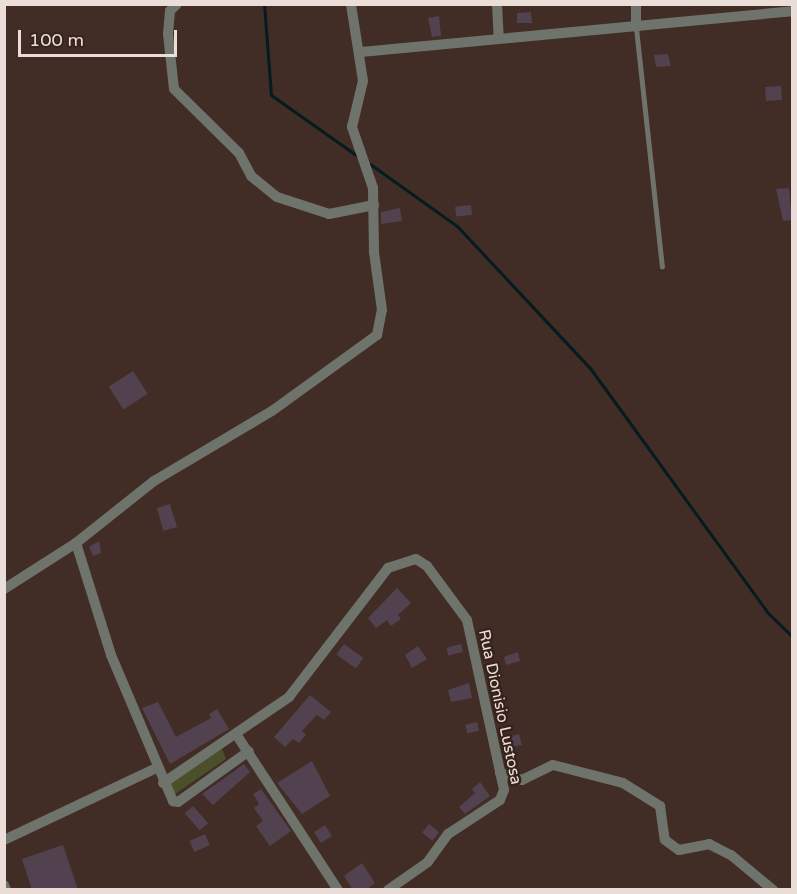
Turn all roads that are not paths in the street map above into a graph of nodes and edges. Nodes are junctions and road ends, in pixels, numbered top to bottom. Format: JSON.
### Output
{"nodes":[{"id":1,"x":177,"y":4,"type":"edge"},
{"id":2,"x":351,"y":4,"type":"edge"},
{"id":3,"x":497,"y":4,"type":"edge"},
{"id":4,"x":636,"y":4,"type":"edge"},
{"id":5,"x":791,"y":11,"type":"edge"},
{"id":6,"x":636,"y":27,"type":"junction"},
{"id":7,"x":499,"y":37,"type":"junction"},
{"id":8,"x":361,"y":52,"type":"junction"},
{"id":9,"x":218,"y":133,"type":"dead end"},
{"id":10,"x":374,"y":205,"type":"junction"},
{"id":11,"x":374,"y":220,"type":"junction"},
{"id":12,"x":662,"y":267,"type":"dead end"},
{"id":13,"x":76,"y":543,"type":"junction"},
{"id":14,"x":4,"y":589,"type":"edge"},
{"id":15,"x":236,"y":734,"type":"junction"},
{"id":16,"x":249,"y":751,"type":"junction"},
{"id":17,"x":156,"y":768,"type":"junction"},
{"id":18,"x":500,"y":773,"type":"junction"},
{"id":19,"x":163,"y":783,"type":"junction"},
{"id":20,"x":4,"y":840,"type":"edge"},
{"id":21,"x":338,"y":890,"type":"edge"},
{"id":22,"x":388,"y":890,"type":"edge"},
{"id":23,"x":772,"y":890,"type":"edge"}],
"edges":[{"from":1,"to":10,"type":"street"},
{"from":2,"to":8,"type":"street"},
{"from":3,"to":7,"type":"street"},
{"from":4,"to":6,"type":"street"},
{"from":5,"to":6,"type":"street"},
{"from":6,"to":7,"type":"street"},
{"from":6,"to":12,"type":"lane"},
{"from":7,"to":8,"type":"street"},
{"from":8,"to":10,"type":"street"},
{"from":9,"to":11,"type":"street"},
{"from":10,"to":11,"type":"street"},
{"from":11,"to":13,"type":"street"},
{"from":13,"to":14,"type":"street"},
{"from":13,"to":17,"type":"street"},
{"from":15,"to":16,"type":"street"},
{"from":15,"to":18,"type":"street","name":"Rua Dionisio Lustosa"},
{"from":15,"to":19,"type":"street"},
{"from":16,"to":19,"type":"street"},
{"from":16,"to":21,"type":"street"},
{"from":17,"to":19,"type":"street"},
{"from":17,"to":20,"type":"street"},
{"from":18,"to":22,"type":"street","name":"Rua Dionisio Lustosa"},
{"from":18,"to":23,"type":"street"}]}
